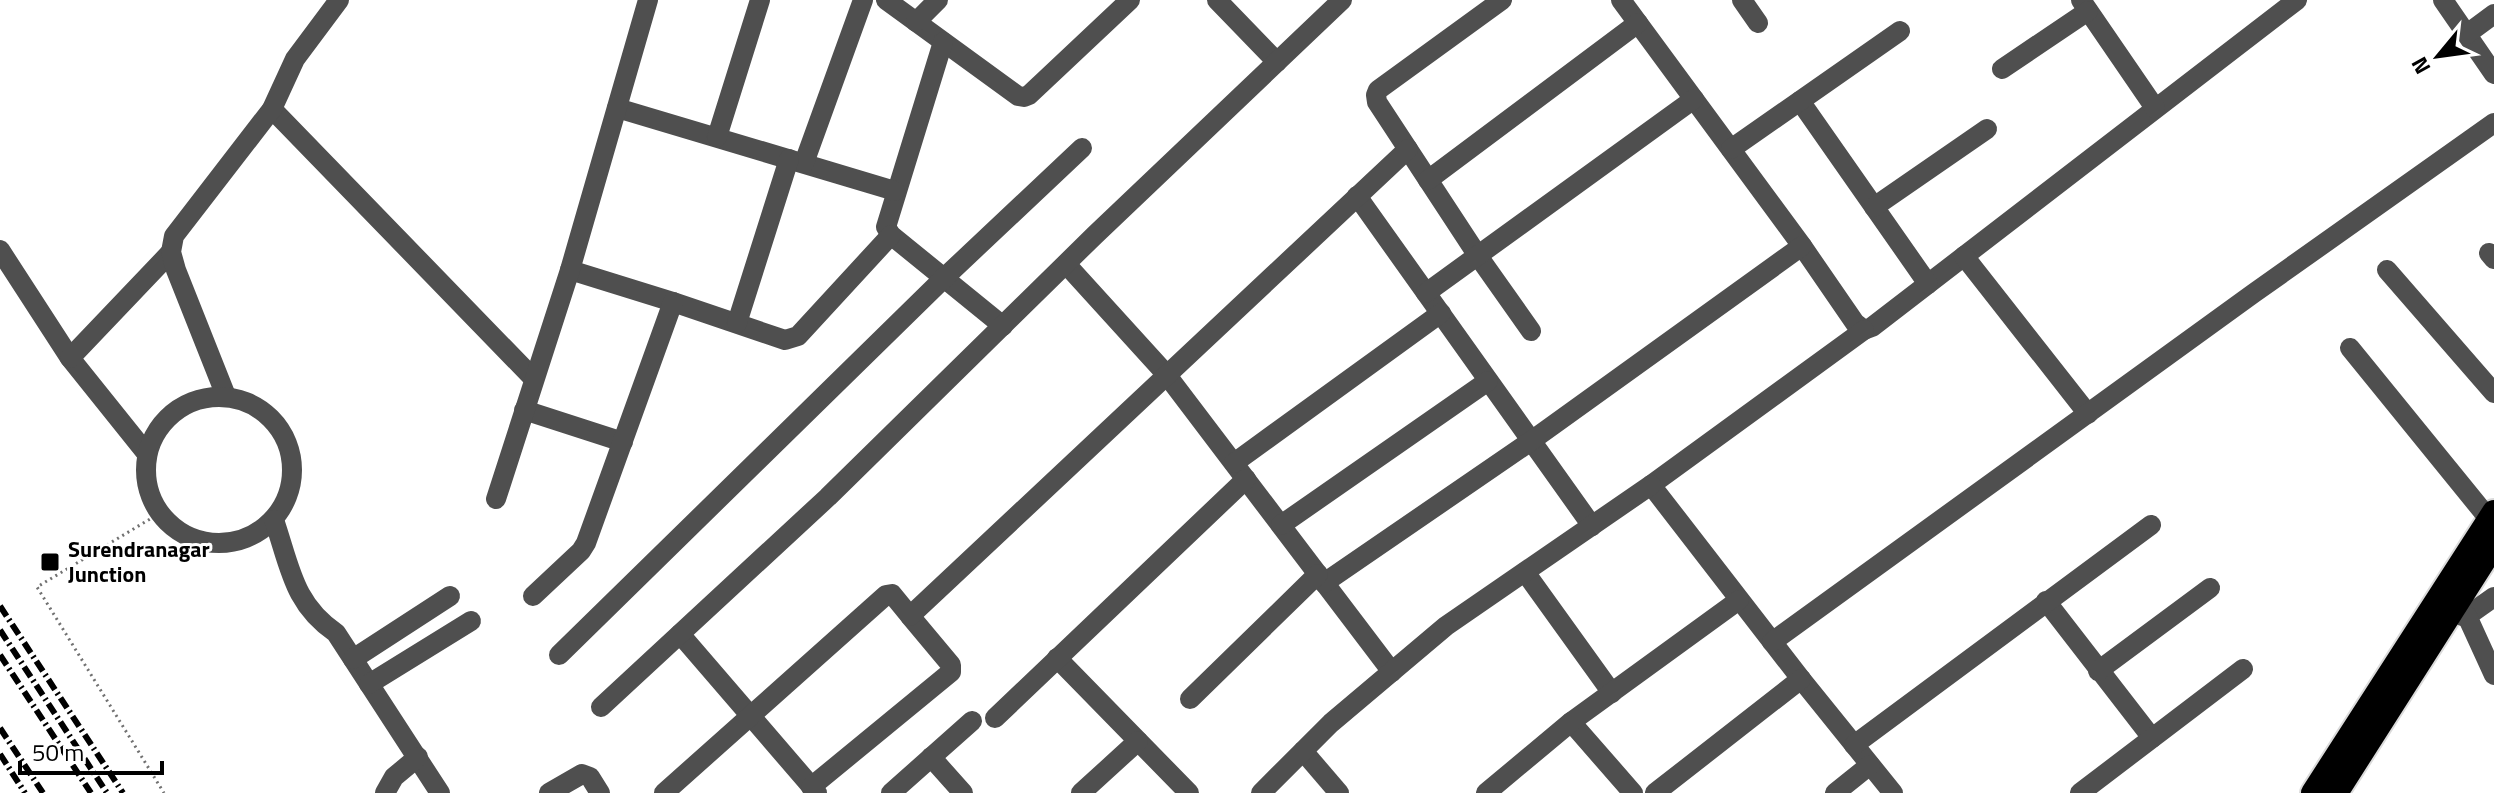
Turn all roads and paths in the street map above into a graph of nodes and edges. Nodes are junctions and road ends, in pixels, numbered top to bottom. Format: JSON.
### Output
{"nodes":[{"id":1,"x":339,"y":0,"type":"edge"},
{"id":2,"x":356,"y":0,"type":"edge"},
{"id":3,"x":648,"y":0,"type":"edge"},
{"id":4,"x":760,"y":0,"type":"edge"},
{"id":5,"x":863,"y":0,"type":"edge"},
{"id":6,"x":886,"y":0,"type":"edge"},
{"id":7,"x":938,"y":0,"type":"edge"},
{"id":8,"x":1130,"y":0,"type":"edge"},
{"id":9,"x":1217,"y":0,"type":"edge"},
{"id":10,"x":1342,"y":0,"type":"edge"},
{"id":11,"x":1502,"y":0,"type":"edge"},
{"id":12,"x":1621,"y":0,"type":"edge"},
{"id":13,"x":1742,"y":0,"type":"edge"},
{"id":14,"x":2297,"y":0,"type":"edge"},
{"id":15,"x":2443,"y":0,"type":"edge"},
{"id":16,"x":2084,"y":6,"type":"edge"},
{"id":17,"x":2494,"y":14,"type":"edge"},
{"id":18,"x":916,"y":22,"type":"junction"},
{"id":19,"x":1638,"y":23,"type":"junction"},
{"id":20,"x":1758,"y":23,"type":"dead end"},
{"id":21,"x":1900,"y":31,"type":"dead end"},
{"id":22,"x":2467,"y":34,"type":"junction"},
{"id":23,"x":943,"y":42,"type":"junction"},
{"id":24,"x":1277,"y":62,"type":"junction"},
{"id":25,"x":2002,"y":69,"type":"dead end"},
{"id":26,"x":2494,"y":74,"type":"edge"},
{"id":27,"x":1694,"y":99,"type":"junction"},
{"id":28,"x":277,"y":100,"type":"junction"},
{"id":29,"x":1800,"y":101,"type":"junction"},
{"id":30,"x":617,"y":108,"type":"junction"},
{"id":31,"x":2155,"y":108,"type":"junction"},
{"id":32,"x":2494,"y":123,"type":"edge"},
{"id":33,"x":1987,"y":129,"type":"dead end"},
{"id":34,"x":717,"y":137,"type":"junction"},
{"id":35,"x":1082,"y":148,"type":"dead end"},
{"id":36,"x":1408,"y":149,"type":"junction"},
{"id":37,"x":1731,"y":149,"type":"junction"},
{"id":38,"x":797,"y":161,"type":"junction"},
{"id":39,"x":1428,"y":180,"type":"junction"},
{"id":40,"x":895,"y":191,"type":"junction"},
{"id":41,"x":1357,"y":196,"type":"junction"},
{"id":42,"x":1874,"y":207,"type":"junction"},
{"id":43,"x":891,"y":235,"type":"junction"},
{"id":44,"x":1802,"y":246,"type":"junction"},
{"id":45,"x":0,"y":250,"type":"edge"},
{"id":46,"x":171,"y":252,"type":"junction"},
{"id":47,"x":1478,"y":256,"type":"junction"},
{"id":48,"x":1964,"y":256,"type":"junction"},
{"id":49,"x":1066,"y":264,"type":"junction"},
{"id":50,"x":570,"y":270,"type":"junction"},
{"id":51,"x":2387,"y":270,"type":"dead end"},
{"id":52,"x":944,"y":278,"type":"junction"},
{"id":53,"x":1928,"y":284,"type":"junction"},
{"id":54,"x":1426,"y":293,"type":"junction"},
{"id":55,"x":673,"y":302,"type":"junction"},
{"id":56,"x":1441,"y":313,"type":"junction"},
{"id":57,"x":737,"y":323,"type":"junction"},
{"id":58,"x":1003,"y":326,"type":"junction"},
{"id":59,"x":1864,"y":330,"type":"junction"},
{"id":60,"x":1531,"y":331,"type":"dead end"},
{"id":61,"x":2350,"y":348,"type":"dead end"},
{"id":62,"x":70,"y":358,"type":"junction"},
{"id":63,"x":1166,"y":374,"type":"junction"},
{"id":64,"x":534,"y":379,"type":"junction"},
{"id":65,"x":1488,"y":381,"type":"junction"},
{"id":66,"x":2494,"y":393,"type":"edge"},
{"id":67,"x":226,"y":396,"type":"junction"},
{"id":68,"x":524,"y":410,"type":"junction"},
{"id":69,"x":2088,"y":414,"type":"junction"},
{"id":70,"x":1531,"y":441,"type":"junction"},
{"id":71,"x":623,"y":442,"type":"junction"},
{"id":72,"x":147,"y":454,"type":"junction"},
{"id":73,"x":1240,"y":471,"type":"junction"},
{"id":74,"x":1651,"y":485,"type":"junction"},
{"id":75,"x":496,"y":499,"type":"dead end"},
{"id":76,"x":160,"y":513,"type":"junction"},
{"id":77,"x":2492,"y":516,"type":"edge"},
{"id":78,"x":274,"y":520,"type":"junction"},
{"id":79,"x":1281,"y":525,"type":"junction"},
{"id":80,"x":2151,"y":525,"type":"dead end"},
{"id":81,"x":1592,"y":526,"type":"junction"},
{"id":82,"x":2494,"y":545,"type":"edge"},
{"id":83,"x":1525,"y":572,"type":"junction"},
{"id":84,"x":1321,"y":578,"type":"junction"},
{"id":85,"x":2210,"y":588,"type":"dead end"},
{"id":86,"x":450,"y":596,"type":"dead end"},
{"id":87,"x":533,"y":596,"type":"dead end"},
{"id":88,"x":2494,"y":597,"type":"edge"},
{"id":89,"x":1739,"y":600,"type":"junction"},
{"id":90,"x":2046,"y":601,"type":"junction"},
{"id":91,"x":2462,"y":610,"type":"junction"},
{"id":92,"x":910,"y":616,"type":"junction"},
{"id":93,"x":471,"y":621,"type":"dead end"},
{"id":94,"x":680,"y":634,"type":"junction"},
{"id":95,"x":1772,"y":642,"type":"junction"},
{"id":96,"x":559,"y":655,"type":"dead end"},
{"id":97,"x":1057,"y":658,"type":"junction"},
{"id":98,"x":353,"y":659,"type":"junction"},
{"id":99,"x":2243,"y":669,"type":"dead end"},
{"id":100,"x":2098,"y":671,"type":"junction"},
{"id":101,"x":1392,"y":672,"type":"junction"},
{"id":102,"x":2494,"y":675,"type":"edge"},
{"id":103,"x":1801,"y":679,"type":"junction"},
{"id":104,"x":369,"y":684,"type":"junction"},
{"id":105,"x":1612,"y":693,"type":"junction"},
{"id":106,"x":1190,"y":699,"type":"dead end"},
{"id":107,"x":601,"y":707,"type":"dead end"},
{"id":108,"x":751,"y":716,"type":"junction"},
{"id":109,"x":995,"y":718,"type":"dead end"},
{"id":110,"x":972,"y":721,"type":"dead end"},
{"id":111,"x":1571,"y":722,"type":"junction"},
{"id":112,"x":2152,"y":738,"type":"junction"},
{"id":113,"x":1138,"y":741,"type":"junction"},
{"id":114,"x":1854,"y":745,"type":"junction"},
{"id":115,"x":1303,"y":751,"type":"junction"},
{"id":116,"x":418,"y":757,"type":"junction"},
{"id":117,"x":931,"y":757,"type":"junction"},
{"id":118,"x":1870,"y":765,"type":"junction"},
{"id":119,"x":814,"y":790,"type":"edge"},
{"id":120,"x":1492,"y":791,"type":"edge"},
{"id":121,"x":164,"y":793,"type":"edge"},
{"id":122,"x":385,"y":793,"type":"edge"},
{"id":123,"x":440,"y":793,"type":"edge"},
{"id":124,"x":549,"y":793,"type":"edge"},
{"id":125,"x":600,"y":793,"type":"edge"},
{"id":126,"x":664,"y":793,"type":"edge"},
{"id":127,"x":891,"y":793,"type":"edge"},
{"id":128,"x":963,"y":793,"type":"edge"},
{"id":129,"x":1081,"y":793,"type":"edge"},
{"id":130,"x":1189,"y":793,"type":"edge"},
{"id":131,"x":1261,"y":793,"type":"edge"},
{"id":132,"x":1339,"y":793,"type":"edge"},
{"id":133,"x":1633,"y":793,"type":"edge"},
{"id":134,"x":1655,"y":793,"type":"edge"},
{"id":135,"x":1835,"y":793,"type":"edge"},
{"id":136,"x":1893,"y":793,"type":"edge"},
{"id":137,"x":2080,"y":793,"type":"edge"},
{"id":138,"x":2313,"y":793,"type":"edge"},
{"id":139,"x":2336,"y":793,"type":"edge"}],
"edges":[{"from":1,"to":28,"type":"street"},
{"from":2,"to":28,"type":"street"},
{"from":3,"to":30,"type":"street"},
{"from":4,"to":34,"type":"street"},
{"from":5,"to":38,"type":"street"},
{"from":6,"to":18,"type":"street"},
{"from":7,"to":18,"type":"street"},
{"from":8,"to":23,"type":"street"},
{"from":9,"to":24,"type":"street"},
{"from":10,"to":24,"type":"street"},
{"from":11,"to":36,"type":"street"},
{"from":12,"to":19,"type":"street"},
{"from":13,"to":20,"type":"street"},
{"from":14,"to":31,"type":"street"},
{"from":15,"to":22,"type":"street"},
{"from":16,"to":25,"type":"street"},
{"from":16,"to":31,"type":"street"},
{"from":17,"to":22,"type":"street"},
{"from":18,"to":23,"type":"street"},
{"from":19,"to":27,"type":"street"},
{"from":19,"to":39,"type":"street"},
{"from":21,"to":29,"type":"street"},
{"from":22,"to":26,"type":"street"},
{"from":23,"to":40,"type":"street"},
{"from":24,"to":49,"type":"street"},
{"from":27,"to":37,"type":"street"},
{"from":27,"to":47,"type":"street"},
{"from":28,"to":46,"type":"street"},
{"from":28,"to":64,"type":"street"},
{"from":29,"to":37,"type":"street"},
{"from":29,"to":42,"type":"street"},
{"from":30,"to":34,"type":"street"},
{"from":30,"to":50,"type":"street"},
{"from":31,"to":48,"type":"street"},
{"from":32,"to":69,"type":"street"},
{"from":33,"to":42,"type":"street"},
{"from":34,"to":38,"type":"street"},
{"from":35,"to":52,"type":"street"},
{"from":36,"to":39,"type":"street"},
{"from":36,"to":41,"type":"street"},
{"from":37,"to":44,"type":"street"},
{"from":38,"to":40,"type":"street"},
{"from":38,"to":57,"type":"street"},
{"from":39,"to":47,"type":"street"},
{"from":40,"to":43,"type":"street"},
{"from":41,"to":54,"type":"street"},
{"from":41,"to":63,"type":"street"},
{"from":42,"to":53,"type":"street"},
{"from":43,"to":52,"type":"street"},
{"from":43,"to":57,"type":"street"},
{"from":44,"to":59,"type":"street"},
{"from":44,"to":70,"type":"street"},
{"from":45,"to":62,"type":"street"},
{"from":46,"to":62,"type":"street"},
{"from":46,"to":67,"type":"street"},
{"from":47,"to":54,"type":"street"},
{"from":47,"to":60,"type":"street"},
{"from":48,"to":53,"type":"street"},
{"from":48,"to":69,"type":"street"},
{"from":49,"to":58,"type":"street"},
{"from":49,"to":63,"type":"street"},
{"from":50,"to":55,"type":"street"},
{"from":50,"to":64,"type":"street"},
{"from":51,"to":66,"type":"street"},
{"from":52,"to":58,"type":"street"},
{"from":52,"to":96,"type":"street"},
{"from":53,"to":59,"type":"street"},
{"from":54,"to":56,"type":"street"},
{"from":55,"to":57,"type":"street"},
{"from":55,"to":71,"type":"street"},
{"from":56,"to":65,"type":"street"},
{"from":56,"to":73,"type":"street"},
{"from":58,"to":94,"type":"street"},
{"from":59,"to":74,"type":"street"},
{"from":61,"to":77,"type":"street"},
{"from":62,"to":72,"type":"street"},
{"from":63,"to":73,"type":"street"},
{"from":63,"to":92,"type":"street"},
{"from":64,"to":68,"type":"street"},
{"from":65,"to":70,"type":"street"},
{"from":65,"to":79,"type":"street"},
{"from":67,"to":72,"type":"street"},
{"from":67,"to":78,"type":"street"},
{"from":68,"to":71,"type":"street"},
{"from":68,"to":75,"type":"street"},
{"from":69,"to":95,"type":"street"},
{"from":70,"to":81,"type":"street"},
{"from":70,"to":84,"type":"street"},
{"from":71,"to":87,"type":"street"},
{"from":72,"to":76,"type":"street"},
{"from":73,"to":79,"type":"street"},
{"from":73,"to":97,"type":"street"},
{"from":74,"to":81,"type":"street"},
{"from":74,"to":89,"type":"street"},
{"from":76,"to":78,"type":"street"},
{"from":76,"to":121,"type":"path"},
{"from":77,"to":138,"type":"highway"},
{"from":78,"to":98,"type":"street"},
{"from":79,"to":84,"type":"street"},
{"from":80,"to":90,"type":"street"},
{"from":81,"to":83,"type":"street"},
{"from":82,"to":91,"type":"highway"},
{"from":83,"to":101,"type":"street"},
{"from":83,"to":105,"type":"street"},
{"from":84,"to":101,"type":"street"},
{"from":84,"to":106,"type":"street"},
{"from":85,"to":100,"type":"street"},
{"from":86,"to":98,"type":"street"},
{"from":88,"to":91,"type":"street"},
{"from":89,"to":95,"type":"street"},
{"from":89,"to":105,"type":"street"},
{"from":90,"to":100,"type":"street"},
{"from":90,"to":114,"type":"street"},
{"from":91,"to":102,"type":"street"},
{"from":91,"to":139,"type":"highway"},
{"from":92,"to":108,"type":"street"},
{"from":92,"to":119,"type":"street"},
{"from":93,"to":104,"type":"street"},
{"from":94,"to":107,"type":"street"},
{"from":94,"to":108,"type":"street"},
{"from":95,"to":103,"type":"street"},
{"from":97,"to":109,"type":"street"},
{"from":97,"to":113,"type":"street"},
{"from":98,"to":104,"type":"street"},
{"from":99,"to":112,"type":"street"},
{"from":100,"to":112,"type":"street"},
{"from":101,"to":115,"type":"street"},
{"from":103,"to":114,"type":"street"},
{"from":103,"to":134,"type":"street"},
{"from":104,"to":116,"type":"street"},
{"from":105,"to":111,"type":"street"},
{"from":108,"to":119,"type":"street"},
{"from":108,"to":126,"type":"street"},
{"from":110,"to":117,"type":"street"},
{"from":111,"to":120,"type":"street"},
{"from":111,"to":133,"type":"street"},
{"from":112,"to":137,"type":"street"},
{"from":113,"to":129,"type":"street"},
{"from":113,"to":130,"type":"street"},
{"from":114,"to":118,"type":"street"},
{"from":115,"to":131,"type":"street"},
{"from":115,"to":132,"type":"street"},
{"from":116,"to":122,"type":"street"},
{"from":116,"to":123,"type":"street"},
{"from":117,"to":127,"type":"street"},
{"from":117,"to":128,"type":"street"},
{"from":118,"to":135,"type":"street"},
{"from":118,"to":136,"type":"street"},
{"from":124,"to":125,"type":"street"}]}
